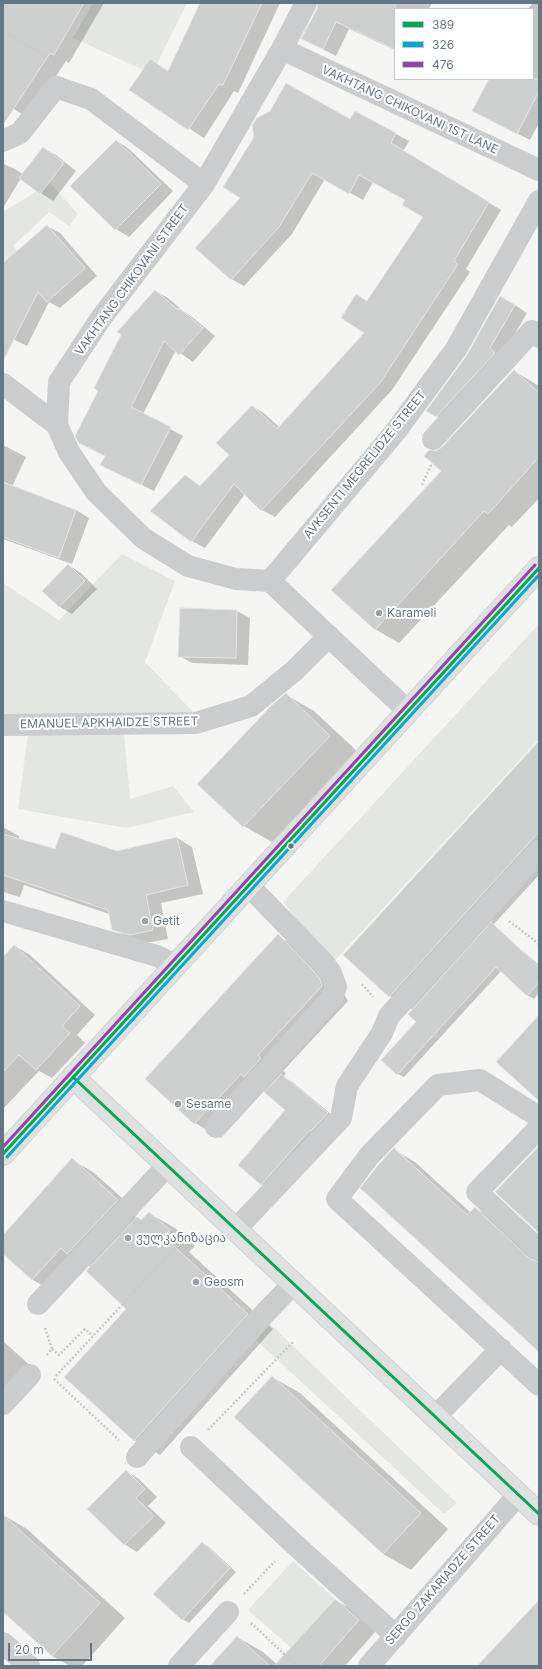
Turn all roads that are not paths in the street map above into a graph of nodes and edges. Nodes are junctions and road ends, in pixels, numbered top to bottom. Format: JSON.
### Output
{"nodes":[{"id":1,"x":306,"y":3,"type":"edge"},
{"id":2,"x":282,"y":50,"type":"junction"},
{"id":3,"x":3,"y":141,"type":"edge"},
{"id":4,"x":539,"y":170,"type":"edge"},
{"id":5,"x":204,"y":184,"type":"junction"},
{"id":6,"x":539,"y":200,"type":"edge"},
{"id":7,"x":537,"y":331,"type":"edge"},
{"id":8,"x":3,"y":384,"type":"edge"},
{"id":9,"x":57,"y":425,"type":"junction"},
{"id":10,"x":433,"y":439,"type":"dead end"},
{"id":11,"x":539,"y":568,"type":"edge"},
{"id":12,"x":270,"y":581,"type":"junction"},
{"id":13,"x":329,"y":636,"type":"junction"},
{"id":14,"x":408,"y":711,"type":"junction"},
{"id":15,"x":3,"y":725,"type":"edge"},
{"id":16,"x":539,"y":851,"type":"edge"},
{"id":17,"x":248,"y":885,"type":"junction"},
{"id":18,"x":3,"y":911,"type":"edge"},
{"id":19,"x":176,"y":965,"type":"junction"},
{"id":20,"x":74,"y":1077,"type":"junction"},
{"id":21,"x":539,"y":1117,"type":"edge"},
{"id":22,"x":216,"y":1127,"type":"dead end"},
{"id":23,"x":539,"y":1128,"type":"edge"},
{"id":24,"x":3,"y":1154,"type":"edge"},
{"id":25,"x":168,"y":1165,"type":"junction"},
{"id":26,"x":236,"y":1230,"type":"junction"},
{"id":27,"x":539,"y":1250,"type":"edge"},
{"id":28,"x":294,"y":1283,"type":"junction"},
{"id":29,"x":38,"y":1304,"type":"road end"},
{"id":30,"x":501,"y":1349,"type":"junction"},
{"id":31,"x":30,"y":1375,"type":"road end"},
{"id":32,"x":539,"y":1385,"type":"edge"},
{"id":33,"x":3,"y":1404,"type":"edge"},
{"id":34,"x":435,"y":1416,"type":"junction"},
{"id":35,"x":191,"y":1447,"type":"road end"},
{"id":36,"x":137,"y":1457,"type":"road end"},
{"id":37,"x":518,"y":1495,"type":"junction"},
{"id":38,"x":539,"y":1514,"type":"edge"},
{"id":39,"x":230,"y":1609,"type":"road end"},
{"id":40,"x":396,"y":1636,"type":"junction"},
{"id":41,"x":3,"y":1643,"type":"edge"},
{"id":42,"x":29,"y":1666,"type":"edge"},
{"id":43,"x":179,"y":1666,"type":"edge"},
{"id":44,"x":369,"y":1666,"type":"edge"}],
"edges":[{"from":1,"to":2,"type":"street","name":"VAKHTANG CHIKOVANI STREET"},
{"from":2,"to":4,"type":"street","name":"VAKHTANG CHIKOVANI 1ST LANE"},
{"from":2,"to":5,"type":"street","name":"VAKHTANG CHIKOVANI STREET"},
{"from":3,"to":5,"type":"street"},
{"from":5,"to":9,"type":"street","name":"VAKHTANG CHIKOVANI STREET"},
{"from":6,"to":12,"type":"street","name":"AVKSENTI MEGRELIDZE STREET"},
{"from":7,"to":10,"type":"street"},
{"from":8,"to":9,"type":"street"},
{"from":9,"to":12,"type":"street","name":"VAKHTANG CHIKOVANI STREET"},
{"from":11,"to":14,"type":"main road"},
{"from":12,"to":13,"type":"street"},
{"from":13,"to":14,"type":"street"},
{"from":13,"to":15,"type":"street","name":"EMANUEL APKHAIDZE STREET"},
{"from":14,"to":17,"type":"main road"},
{"from":16,"to":26,"type":"street"},
{"from":17,"to":19,"type":"main road"},
{"from":17,"to":22,"type":"street"},
{"from":18,"to":19,"type":"street"},
{"from":19,"to":20,"type":"main road"},
{"from":20,"to":24,"type":"main road"},
{"from":20,"to":25,"type":"main road"},
{"from":21,"to":30,"type":"street"},
{"from":23,"to":27,"type":"street"},
{"from":25,"to":26,"type":"main road"},
{"from":25,"to":29,"type":"street"},
{"from":26,"to":28,"type":"main road"},
{"from":28,"to":34,"type":"main road"},
{"from":28,"to":36,"type":"street"},
{"from":30,"to":32,"type":"street"},
{"from":30,"to":34,"type":"street"},
{"from":31,"to":33,"type":"street"},
{"from":34,"to":37,"type":"main road"},
{"from":35,"to":40,"type":"street"},
{"from":37,"to":38,"type":"main road"},
{"from":37,"to":40,"type":"street","name":"SERGO ZAKARIADZE STREET"},
{"from":39,"to":43,"type":"street"},
{"from":40,"to":44,"type":"street","name":"SERGO ZAKARIADZE STREET"},
{"from":41,"to":42,"type":"street"}]}
